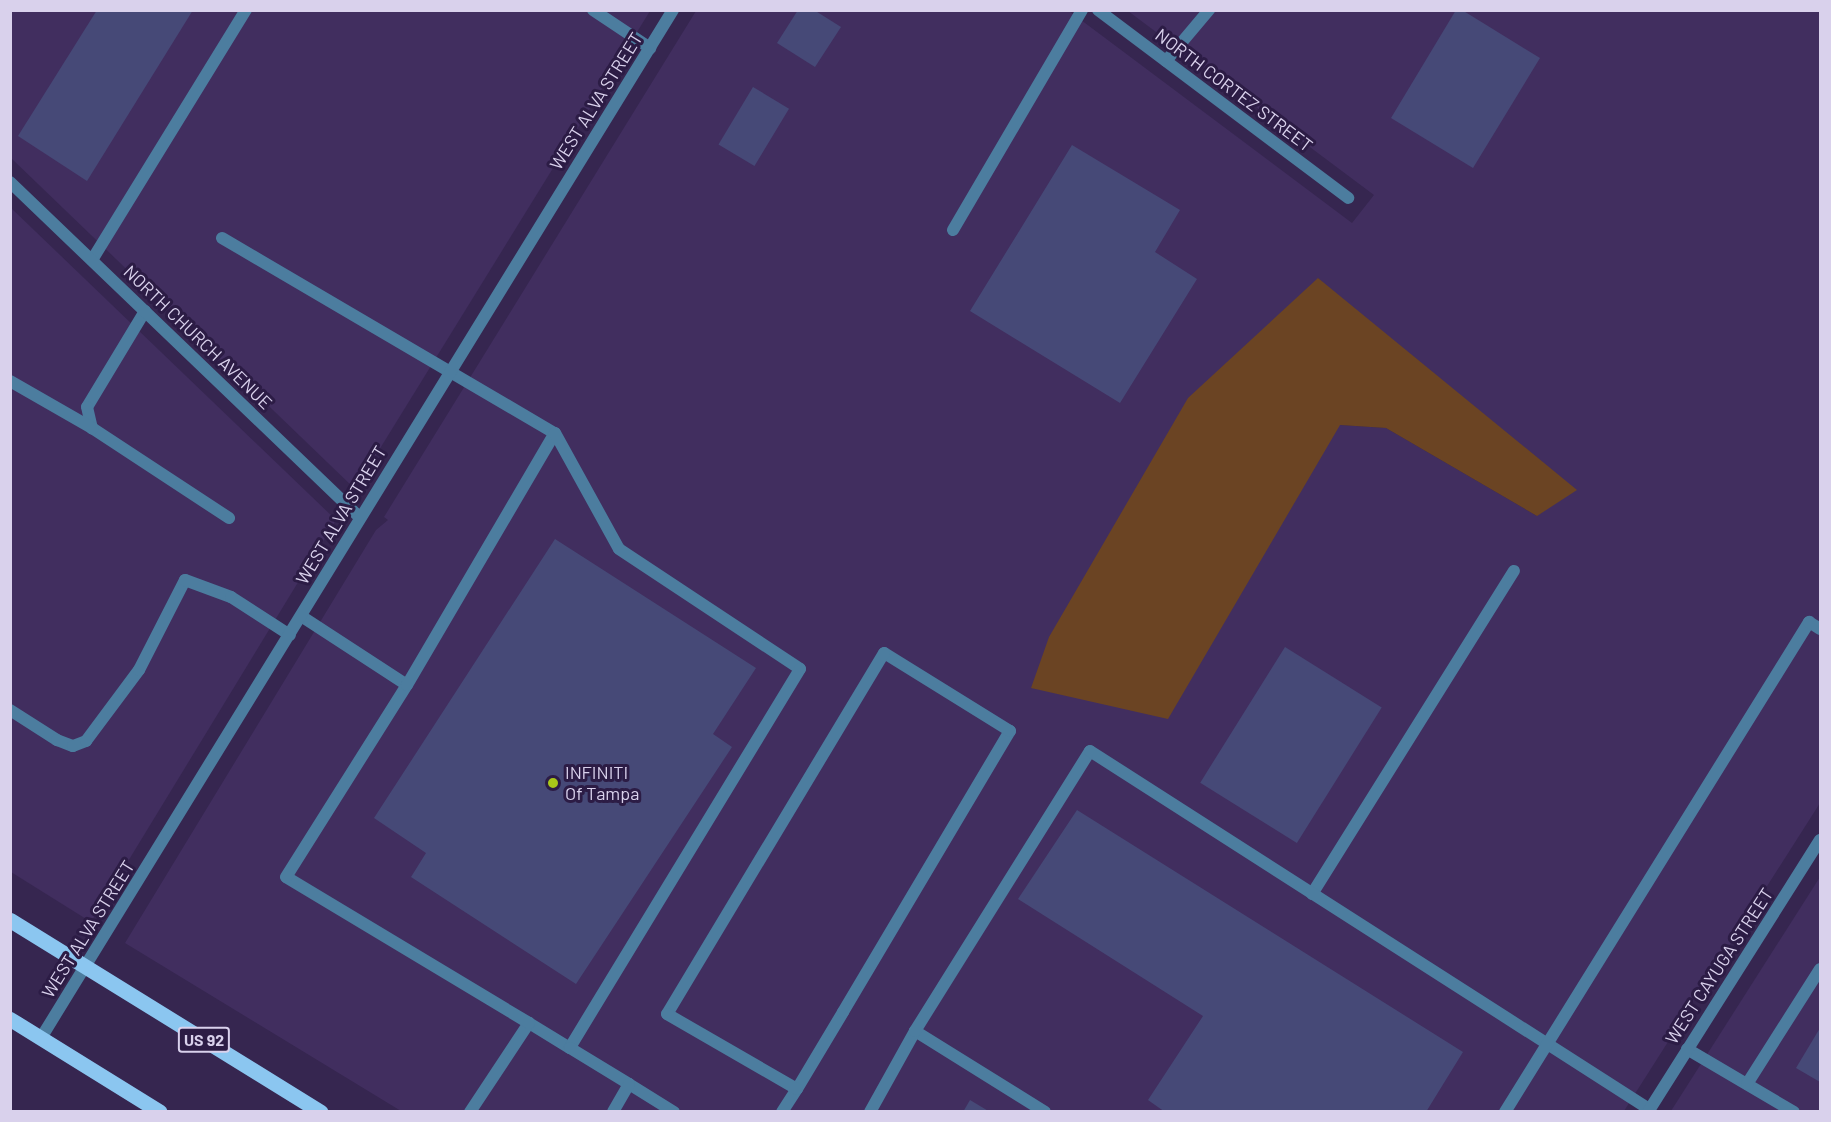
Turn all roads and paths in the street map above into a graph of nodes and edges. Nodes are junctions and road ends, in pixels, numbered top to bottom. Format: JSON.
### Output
{"nodes":[{"id":1,"x":246,"y":10,"type":"edge"},
{"id":2,"x":594,"y":10,"type":"edge"},
{"id":3,"x":673,"y":10,"type":"edge"},
{"id":4,"x":1082,"y":10,"type":"edge"},
{"id":5,"x":1098,"y":10,"type":"edge"},
{"id":6,"x":1209,"y":10,"type":"edge"},
{"id":7,"x":650,"y":48,"type":"junction"},
{"id":8,"x":1166,"y":61,"type":"junction"},
{"id":9,"x":10,"y":182,"type":"edge"},
{"id":10,"x":1348,"y":198,"type":"dead end"},
{"id":11,"x":953,"y":230,"type":"dead end"},
{"id":12,"x":222,"y":238,"type":"dead end"},
{"id":13,"x":92,"y":260,"type":"junction"},
{"id":14,"x":145,"y":311,"type":"junction"},
{"id":15,"x":451,"y":371,"type":"junction"},
{"id":16,"x":10,"y":381,"type":"edge"},
{"id":17,"x":92,"y":428,"type":"junction"},
{"id":18,"x":555,"y":433,"type":"junction"},
{"id":19,"x":229,"y":518,"type":"dead end"},
{"id":20,"x":360,"y":518,"type":"junction"},
{"id":21,"x":1514,"y":572,"type":"dead end"},
{"id":22,"x":301,"y":616,"type":"junction"},
{"id":23,"x":1821,"y":629,"type":"edge"},
{"id":24,"x":290,"y":635,"type":"junction"},
{"id":25,"x":407,"y":685,"type":"junction"},
{"id":26,"x":10,"y":710,"type":"edge"},
{"id":27,"x":1821,"y":840,"type":"edge"},
{"id":28,"x":1312,"y":894,"type":"junction"},
{"id":29,"x":10,"y":920,"type":"edge"},
{"id":30,"x":86,"y":968,"type":"junction"},
{"id":31,"x":1821,"y":969,"type":"edge"},
{"id":32,"x":10,"y":1020,"type":"edge"},
{"id":33,"x":529,"y":1023,"type":"junction"},
{"id":34,"x":915,"y":1031,"type":"junction"},
{"id":35,"x":41,"y":1038,"type":"junction"},
{"id":36,"x":1547,"y":1045,"type":"junction"},
{"id":37,"x":570,"y":1048,"type":"junction"},
{"id":38,"x":1687,"y":1049,"type":"junction"},
{"id":39,"x":628,"y":1084,"type":"junction"},
{"id":40,"x":1747,"y":1084,"type":"junction"},
{"id":41,"x":797,"y":1089,"type":"junction"},
{"id":42,"x":1649,"y":1110,"type":"edge"},
{"id":43,"x":160,"y":1112,"type":"edge"},
{"id":44,"x":321,"y":1112,"type":"edge"},
{"id":45,"x":470,"y":1112,"type":"edge"},
{"id":46,"x":613,"y":1112,"type":"edge"},
{"id":47,"x":674,"y":1112,"type":"edge"},
{"id":48,"x":782,"y":1112,"type":"edge"},
{"id":49,"x":870,"y":1112,"type":"edge"},
{"id":50,"x":1045,"y":1112,"type":"edge"},
{"id":51,"x":1505,"y":1112,"type":"edge"},
{"id":52,"x":1794,"y":1112,"type":"edge"}],
"edges":[{"from":1,"to":13,"type":"street"},
{"from":2,"to":7,"type":"street"},
{"from":3,"to":7,"type":"street","name":"WEST ALVA STREET"},
{"from":4,"to":11,"type":"street"},
{"from":5,"to":8,"type":"street","name":"NORTH CORTEZ STREET"},
{"from":6,"to":8,"type":"street"},
{"from":7,"to":15,"type":"street","name":"WEST ALVA STREET"},
{"from":8,"to":10,"type":"street","name":"NORTH CORTEZ STREET"},
{"from":9,"to":13,"type":"street","name":"NORTH CHURCH AVENUE"},
{"from":12,"to":15,"type":"street"},
{"from":13,"to":14,"type":"street","name":"NORTH CHURCH AVENUE"},
{"from":14,"to":17,"type":"street"},
{"from":14,"to":20,"type":"street","name":"NORTH CHURCH AVENUE"},
{"from":15,"to":18,"type":"street"},
{"from":15,"to":20,"type":"street","name":"WEST ALVA STREET"},
{"from":16,"to":17,"type":"street"},
{"from":17,"to":19,"type":"street"},
{"from":18,"to":25,"type":"street"},
{"from":18,"to":37,"type":"street"},
{"from":20,"to":22,"type":"street","name":"WEST ALVA STREET"},
{"from":21,"to":28,"type":"street"},
{"from":22,"to":24,"type":"street","name":"WEST ALVA STREET"},
{"from":22,"to":25,"type":"street"},
{"from":23,"to":36,"type":"street"},
{"from":24,"to":26,"type":"street"},
{"from":24,"to":30,"type":"street","name":"WEST ALVA STREET"},
{"from":25,"to":33,"type":"street"},
{"from":27,"to":38,"type":"street","name":"WEST CAYUGA STREET"},
{"from":28,"to":34,"type":"street"},
{"from":28,"to":36,"type":"street"},
{"from":29,"to":30,"type":"main road","number":"US 92"},
{"from":30,"to":35,"type":"street","name":"WEST ALVA STREET"},
{"from":30,"to":44,"type":"main road","number":"US 92"},
{"from":31,"to":40,"type":"street"},
{"from":32,"to":35,"type":"main road"},
{"from":33,"to":37,"type":"street"},
{"from":33,"to":45,"type":"street"},
{"from":34,"to":49,"type":"street"},
{"from":34,"to":50,"type":"street"},
{"from":35,"to":43,"type":"main road"},
{"from":36,"to":42,"type":"street"},
{"from":36,"to":51,"type":"street"},
{"from":37,"to":39,"type":"street"},
{"from":38,"to":40,"type":"street"},
{"from":38,"to":42,"type":"street","name":"WEST CAYUGA STREET"},
{"from":39,"to":46,"type":"street"},
{"from":39,"to":47,"type":"street"},
{"from":40,"to":52,"type":"street"},
{"from":41,"to":41,"type":"street"},
{"from":41,"to":48,"type":"street"}]}
